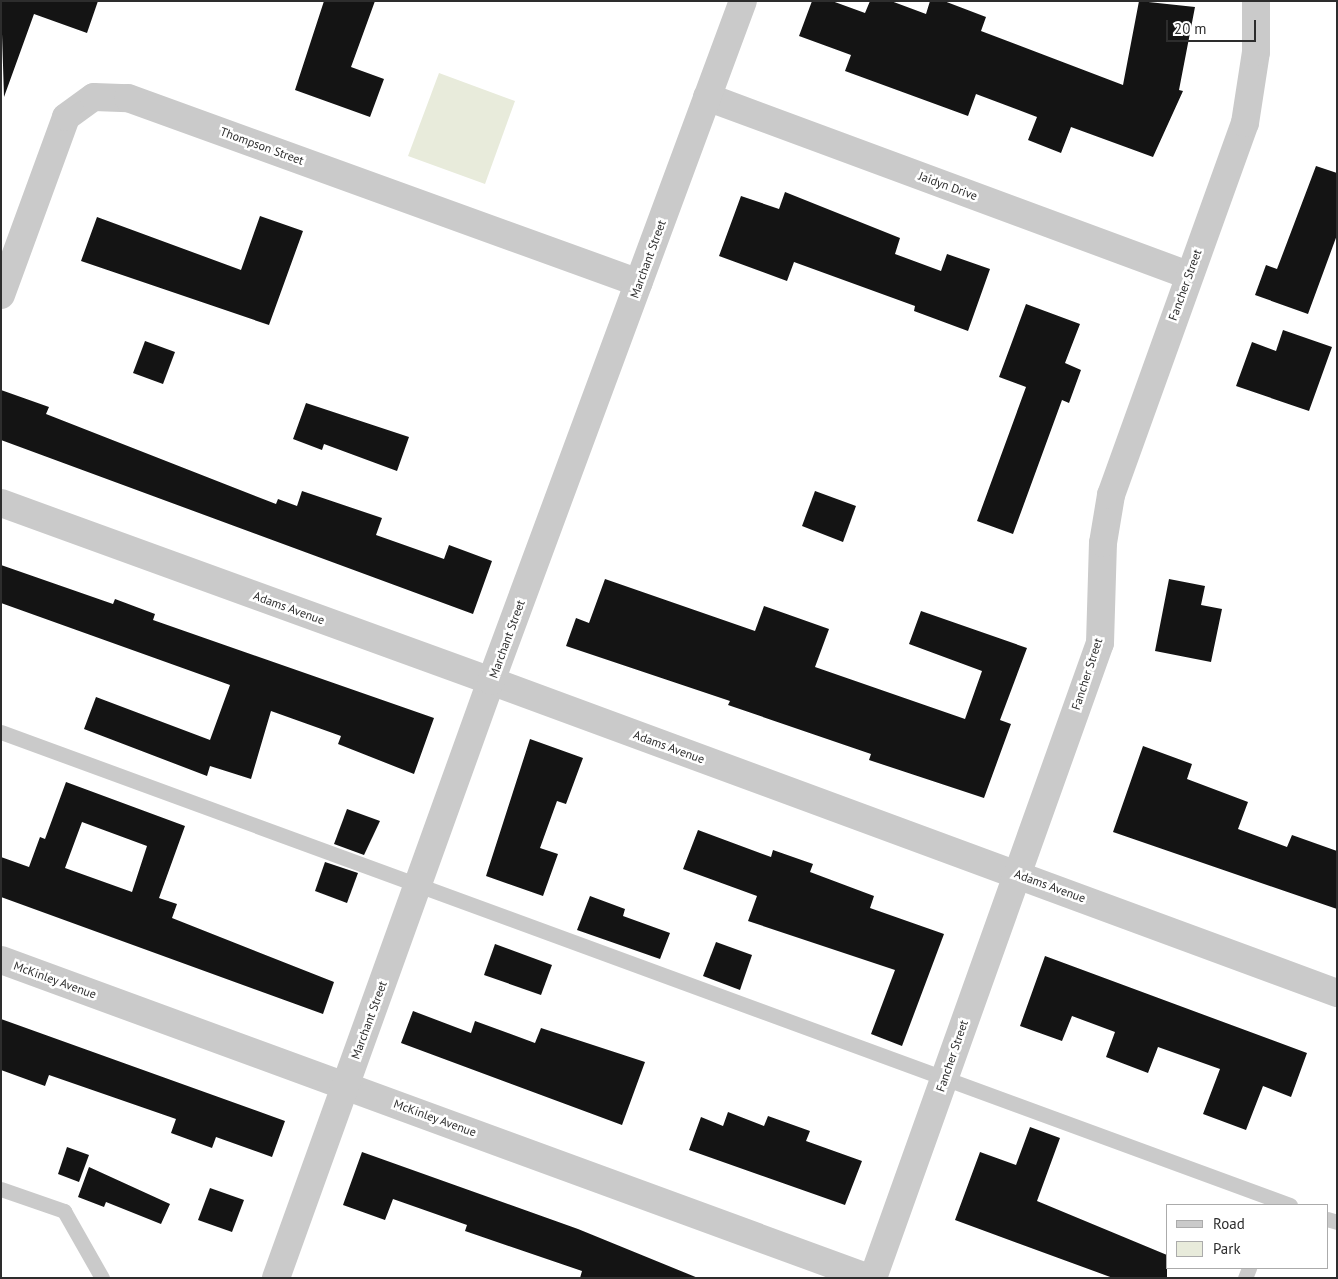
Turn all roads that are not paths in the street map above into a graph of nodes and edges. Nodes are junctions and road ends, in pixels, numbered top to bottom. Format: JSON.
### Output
{"nodes":[{"id":1,"x":742,"y":1,"type":"edge"},
{"id":2,"x":1256,"y":1,"type":"edge"},
{"id":3,"x":707,"y":97,"type":"junction"},
{"id":4,"x":1188,"y":275,"type":"junction"},
{"id":5,"x":639,"y":283,"type":"junction"},
{"id":6,"x":1,"y":295,"type":"edge"},
{"id":7,"x":1,"y":503,"type":"edge"},
{"id":8,"x":491,"y":681,"type":"junction"},
{"id":9,"x":1,"y":732,"type":"edge"},
{"id":10,"x":1016,"y":874,"type":"junction"},
{"id":11,"x":417,"y":887,"type":"junction"},
{"id":12,"x":1,"y":960,"type":"edge"},
{"id":13,"x":1337,"y":993,"type":"edge"},
{"id":14,"x":943,"y":1080,"type":"junction"},
{"id":15,"x":346,"y":1085,"type":"junction"},
{"id":16,"x":1,"y":1189,"type":"edge"},
{"id":17,"x":1273,"y":1202,"type":"edge"},
{"id":18,"x":102,"y":1278,"type":"edge"},
{"id":19,"x":276,"y":1278,"type":"edge"},
{"id":20,"x":869,"y":1278,"type":"edge"},
{"id":21,"x":873,"y":1278,"type":"edge"}],
"edges":[{"from":1,"to":3,"type":"street","name":"Marchant Street"},
{"from":2,"to":4,"type":"street","name":"Fancher Street"},
{"from":3,"to":4,"type":"street","name":"Jaidyn Drive"},
{"from":3,"to":5,"type":"street","name":"Marchant Street"},
{"from":4,"to":10,"type":"street","name":"Fancher Street"},
{"from":5,"to":6,"type":"street","name":"Thompson Street"},
{"from":5,"to":8,"type":"street","name":"Marchant Street"},
{"from":7,"to":8,"type":"street","name":"Adams Avenue"},
{"from":8,"to":10,"type":"street","name":"Adams Avenue"},
{"from":8,"to":11,"type":"street","name":"Marchant Street"},
{"from":9,"to":11,"type":"lane"},
{"from":10,"to":13,"type":"street","name":"Adams Avenue"},
{"from":10,"to":14,"type":"street","name":"Fancher Street"},
{"from":11,"to":14,"type":"lane"},
{"from":11,"to":15,"type":"street","name":"Marchant Street"},
{"from":12,"to":15,"type":"street","name":"McKinley Avenue"},
{"from":14,"to":17,"type":"lane"},
{"from":14,"to":21,"type":"street","name":"Fancher Street"},
{"from":15,"to":19,"type":"street","name":"Marchant Street"},
{"from":15,"to":20,"type":"street","name":"McKinley Avenue"},
{"from":16,"to":18,"type":"lane"}]}
